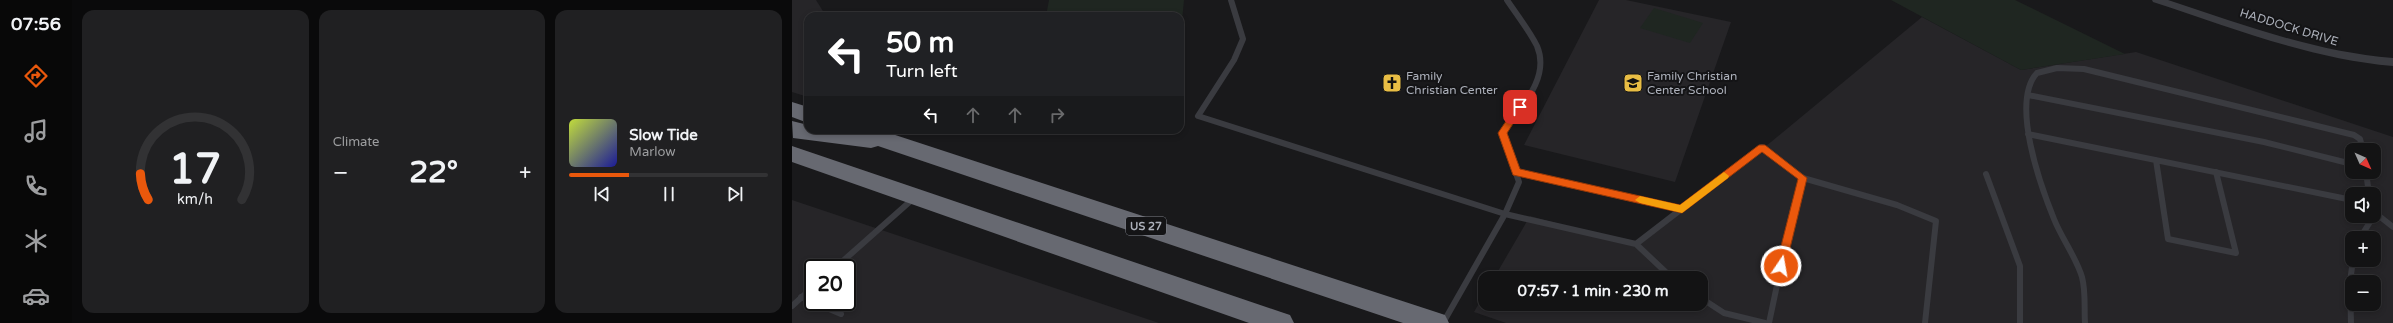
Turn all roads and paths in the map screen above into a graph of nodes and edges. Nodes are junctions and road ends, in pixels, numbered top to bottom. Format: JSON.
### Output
{"nodes":[{"id":1,"x":1231,"y":0,"type":"edge"},
{"id":2,"x":1507,"y":0,"type":"edge"},
{"id":3,"x":2157,"y":0,"type":"edge"},
{"id":4,"x":2393,"y":62,"type":"edge"},
{"id":5,"x":2028,"y":94,"type":"junction"},
{"id":6,"x":792,"y":109,"type":"edge"},
{"id":7,"x":804,"y":114,"type":"edge"},
{"id":8,"x":792,"y":129,"type":"edge"},
{"id":9,"x":804,"y":132,"type":"edge"},
{"id":10,"x":818,"y":134,"type":"edge"},
{"id":11,"x":868,"y":134,"type":"edge"},
{"id":12,"x":2028,"y":134,"type":"junction"},
{"id":13,"x":896,"y":143,"type":"junction"},
{"id":14,"x":2361,"y":143,"type":"edge"},
{"id":15,"x":792,"y":154,"type":"edge"},
{"id":16,"x":2156,"y":160,"type":"junction"},
{"id":17,"x":2345,"y":162,"type":"edge"},
{"id":18,"x":1516,"y":172,"type":"junction"},
{"id":19,"x":2216,"y":172,"type":"junction"},
{"id":20,"x":1986,"y":174,"type":"dead end"},
{"id":21,"x":1803,"y":178,"type":"junction"},
{"id":22,"x":915,"y":197,"type":"junction"},
{"id":23,"x":2345,"y":199,"type":"edge"},
{"id":24,"x":1682,"y":209,"type":"junction"},
{"id":25,"x":1505,"y":214,"type":"junction"},
{"id":26,"x":2381,"y":218,"type":"edge"},
{"id":27,"x":2393,"y":227,"type":"edge"},
{"id":28,"x":1636,"y":244,"type":"junction"},
{"id":29,"x":844,"y":259,"type":"edge"},
{"id":30,"x":2352,"y":267,"type":"edge"},
{"id":31,"x":1665,"y":271,"type":"edge"},
{"id":32,"x":804,"y":295,"type":"edge"},
{"id":33,"x":801,"y":298,"type":"junction"},
{"id":34,"x":1708,"y":303,"type":"edge"},
{"id":35,"x":792,"y":306,"type":"edge"},
{"id":36,"x":841,"y":314,"type":"dead end"},
{"id":37,"x":1281,"y":323,"type":"edge"},
{"id":38,"x":1436,"y":323,"type":"edge"},
{"id":39,"x":1444,"y":323,"type":"edge"},
{"id":40,"x":1764,"y":323,"type":"edge"},
{"id":41,"x":1769,"y":323,"type":"edge"},
{"id":42,"x":1924,"y":323,"type":"edge"},
{"id":43,"x":2020,"y":323,"type":"edge"},
{"id":44,"x":2085,"y":323,"type":"edge"},
{"id":45,"x":2351,"y":323,"type":"edge"}],
"edges":[{"from":1,"to":25,"type":"lane"},
{"from":2,"to":18,"type":"lane"},
{"from":3,"to":4,"type":"street","name":"HADDOCK DRIVE"},
{"from":5,"to":12,"type":"lane"},
{"from":5,"to":14,"type":"lane"},
{"from":5,"to":17,"type":"lane"},
{"from":6,"to":7,"type":"highway"},
{"from":8,"to":9,"type":"highway"},
{"from":10,"to":13,"type":"highway"},
{"from":11,"to":13,"type":"highway","number":"US 27"},
{"from":12,"to":16,"type":"lane"},
{"from":12,"to":44,"type":"lane"},
{"from":13,"to":38,"type":"highway","number":"US 27"},
{"from":15,"to":22,"type":"highway"},
{"from":16,"to":19,"type":"lane"},
{"from":16,"to":19,"type":"lane"},
{"from":18,"to":24,"type":"lane"},
{"from":18,"to":25,"type":"lane"},
{"from":19,"to":23,"type":"lane"},
{"from":20,"to":43,"type":"lane"},
{"from":21,"to":24,"type":"lane"},
{"from":21,"to":41,"type":"lane"},
{"from":21,"to":42,"type":"lane"},
{"from":22,"to":29,"type":"lane"},
{"from":22,"to":37,"type":"highway"},
{"from":24,"to":28,"type":"lane"},
{"from":25,"to":28,"type":"lane"},
{"from":25,"to":39,"type":"lane"},
{"from":26,"to":27,"type":"lane"},
{"from":28,"to":31,"type":"lane"},
{"from":30,"to":45,"type":"lane"},
{"from":32,"to":33,"type":"lane"},
{"from":33,"to":35,"type":"lane"},
{"from":33,"to":36,"type":"lane"},
{"from":34,"to":40,"type":"lane"}]}
